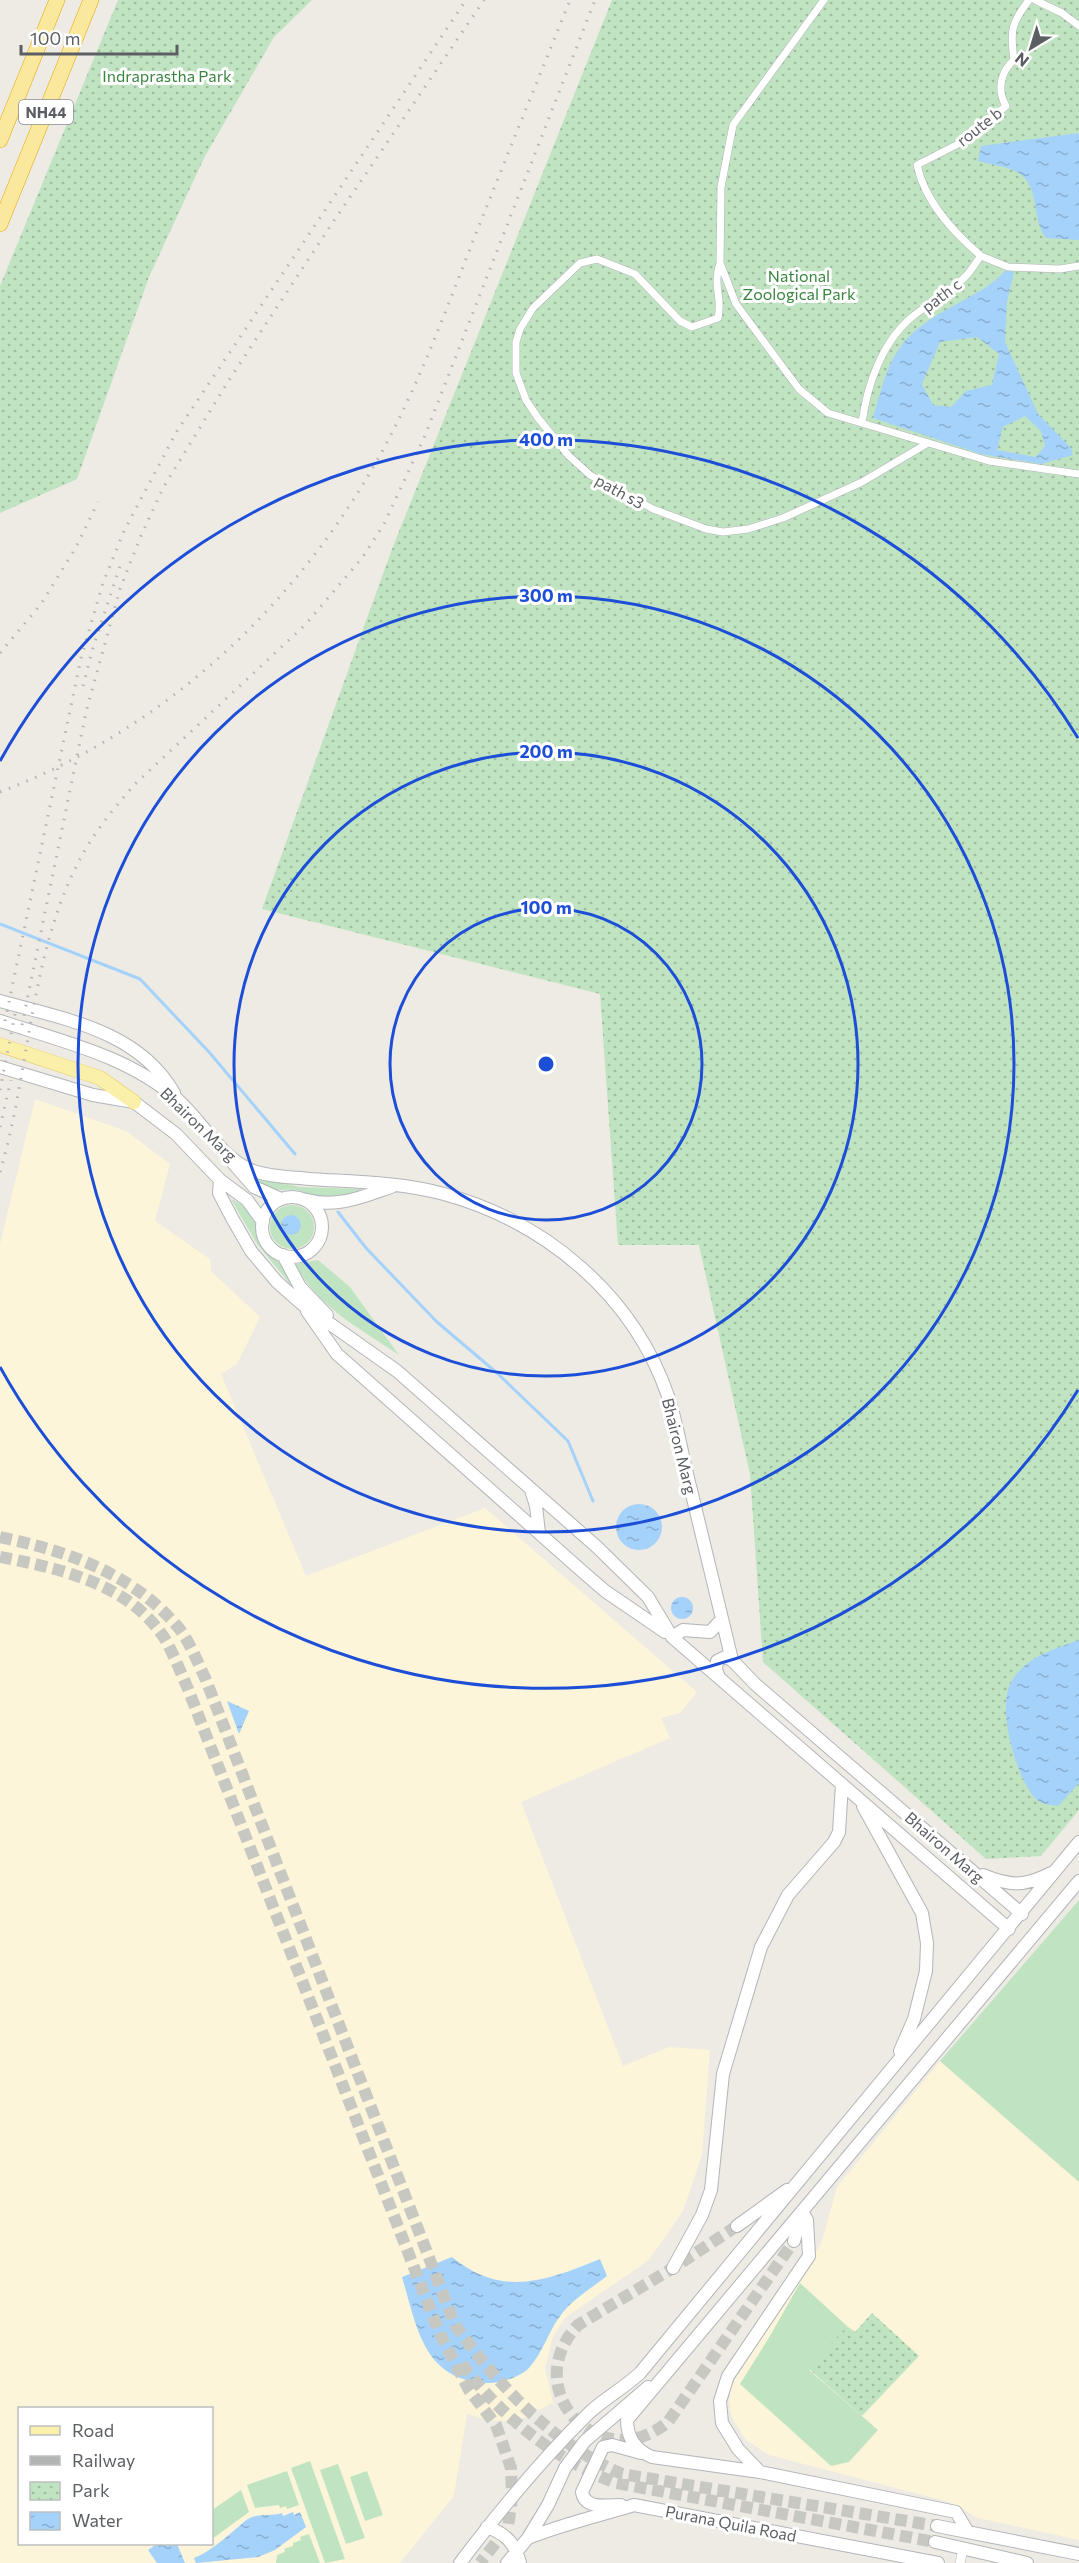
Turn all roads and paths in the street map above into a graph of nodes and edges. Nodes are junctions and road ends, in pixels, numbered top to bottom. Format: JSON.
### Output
{"nodes":[{"id":1,"x":57,"y":0,"type":"edge"},
{"id":2,"x":91,"y":0,"type":"edge"},
{"id":3,"x":824,"y":0,"type":"edge"},
{"id":4,"x":1029,"y":0,"type":"edge"},
{"id":5,"x":1035,"y":0,"type":"edge"},
{"id":6,"x":1079,"y":26,"type":"edge"},
{"id":7,"x":0,"y":140,"type":"edge"},
{"id":8,"x":0,"y":224,"type":"edge"},
{"id":9,"x":981,"y":256,"type":"junction"},
{"id":10,"x":720,"y":263,"type":"junction"},
{"id":11,"x":1079,"y":266,"type":"edge"},
{"id":12,"x":862,"y":423,"type":"junction"},
{"id":13,"x":928,"y":442,"type":"junction"},
{"id":14,"x":1079,"y":474,"type":"edge"},
{"id":15,"x":0,"y":1001,"type":"edge"},
{"id":16,"x":0,"y":1021,"type":"edge"},
{"id":17,"x":0,"y":1045,"type":"edge"},
{"id":18,"x":0,"y":1068,"type":"edge"},
{"id":19,"x":177,"y":1099,"type":"junction"},
{"id":20,"x":134,"y":1102,"type":"junction"},
{"id":21,"x":227,"y":1155,"type":"junction"},
{"id":22,"x":216,"y":1176,"type":"junction"},
{"id":23,"x":395,"y":1185,"type":"junction"},
{"id":24,"x":281,"y":1199,"type":"junction"},
{"id":25,"x":306,"y":1200,"type":"junction"},
{"id":26,"x":263,"y":1222,"type":"junction"},
{"id":27,"x":283,"y":1256,"type":"junction"},
{"id":28,"x":302,"y":1304,"type":"junction"},
{"id":29,"x":349,"y":1337,"type":"junction"},
{"id":30,"x":530,"y":1488,"type":"junction"},
{"id":31,"x":539,"y":1533,"type":"junction"},
{"id":32,"x":722,"y":1619,"type":"junction"},
{"id":33,"x":670,"y":1636,"type":"junction"},
{"id":34,"x":732,"y":1660,"type":"junction"},
{"id":35,"x":719,"y":1677,"type":"junction"},
{"id":36,"x":842,"y":1784,"type":"junction"},
{"id":37,"x":858,"y":1797,"type":"junction"},
{"id":38,"x":1079,"y":1842,"type":"edge"},
{"id":39,"x":1055,"y":1870,"type":"junction"},
{"id":40,"x":973,"y":1871,"type":"junction"},
{"id":41,"x":1079,"y":1881,"type":"edge"},
{"id":42,"x":1022,"y":1914,"type":"junction"},
{"id":43,"x":1009,"y":1929,"type":"junction"},
{"id":44,"x":897,"y":2060,"type":"junction"},
{"id":45,"x":800,"y":2182,"type":"junction"},
{"id":46,"x":802,"y":2212,"type":"junction"},
{"id":47,"x":737,"y":2226,"type":"tunnel mouth"},
{"id":48,"x":794,"y":2241,"type":"tunnel mouth"},
{"id":49,"x":673,"y":2268,"type":"dead end"},
{"id":50,"x":663,"y":2375,"type":"junction"},
{"id":51,"x":652,"y":2457,"type":"junction"},
{"id":52,"x":760,"y":2472,"type":"junction"},
{"id":53,"x":634,"y":2505,"type":"junction"},
{"id":54,"x":937,"y":2526,"type":"tunnel mouth"},
{"id":55,"x":487,"y":2527,"type":"junction"},
{"id":56,"x":968,"y":2532,"type":"junction"},
{"id":57,"x":528,"y":2538,"type":"junction"},
{"id":58,"x":934,"y":2542,"type":"tunnel mouth"},
{"id":59,"x":963,"y":2549,"type":"junction"},
{"id":60,"x":1079,"y":2554,"type":"edge"},
{"id":61,"x":519,"y":2557,"type":"edge"},
{"id":62,"x":1000,"y":2557,"type":"junction"},
{"id":63,"x":460,"y":2563,"type":"edge"},
{"id":64,"x":507,"y":2563,"type":"edge"},
{"id":65,"x":938,"y":2563,"type":"edge"},
{"id":66,"x":960,"y":2563,"type":"edge"},
{"id":67,"x":986,"y":2563,"type":"edge"},
{"id":68,"x":1027,"y":2563,"type":"edge"}],
"edges":[{"from":1,"to":7,"type":"highway"},
{"from":2,"to":8,"type":"highway","number":"NH44"},
{"from":3,"to":10,"type":"street","name":"path s3"},
{"from":4,"to":9,"type":"street","name":"route b"},
{"from":5,"to":6,"type":"street"},
{"from":9,"to":11,"type":"street"},
{"from":9,"to":12,"type":"street","name":"path c"},
{"from":10,"to":12,"type":"street"},
{"from":10,"to":13,"type":"street","name":"path s3"},
{"from":12,"to":13,"type":"street"},
{"from":13,"to":14,"type":"street"},
{"from":15,"to":19,"type":"main road"},
{"from":16,"to":19,"type":"main road","name":"Bhairon Marg"},
{"from":17,"to":20,"type":"main road"},
{"from":18,"to":20,"type":"main road","name":"Bhairon Marg"},
{"from":19,"to":21,"type":"main road","name":"Bhairon Marg"},
{"from":20,"to":22,"type":"main road","name":"Bhairon Marg"},
{"from":21,"to":22,"type":"main road"},
{"from":21,"to":23,"type":"main road","name":"Bhairon Marg"},
{"from":21,"to":24,"type":"main road"},
{"from":22,"to":26,"type":"main road"},
{"from":22,"to":28,"type":"main road","name":"Bhairon Marg"},
{"from":23,"to":25,"type":"main road"},
{"from":23,"to":32,"type":"main road","name":"Bhairon Marg"},
{"from":24,"to":25,"type":"main road"},
{"from":24,"to":26,"type":"main road"},
{"from":25,"to":27,"type":"main road"},
{"from":26,"to":27,"type":"main road"},
{"from":27,"to":29,"type":"main road"},
{"from":28,"to":29,"type":"main road","name":"Bhairon Marg"},
{"from":28,"to":31,"type":"main road"},
{"from":29,"to":30,"type":"main road","name":"Bhairon Marg"},
{"from":30,"to":31,"type":"main road"},
{"from":30,"to":33,"type":"main road","name":"Bhairon Marg"},
{"from":31,"to":33,"type":"main road"},
{"from":32,"to":33,"type":"main road"},
{"from":32,"to":34,"type":"main road","name":"Bhairon Marg"},
{"from":33,"to":35,"type":"main road","name":"Bhairon Marg"},
{"from":34,"to":35,"type":"main road"},
{"from":34,"to":40,"type":"main road","name":"Bhairon Marg"},
{"from":35,"to":36,"type":"main road","name":"Bhairon Marg"},
{"from":36,"to":37,"type":"main road","name":"Bhairon Marg"},
{"from":36,"to":49,"type":"main road"},
{"from":37,"to":43,"type":"main road","name":"Bhairon Marg"},
{"from":37,"to":44,"type":"main road"},
{"from":38,"to":39,"type":"main road"},
{"from":39,"to":40,"type":"main road"},
{"from":39,"to":42,"type":"main road"},
{"from":40,"to":42,"type":"main road","name":"Bhairon Marg"},
{"from":41,"to":46,"type":"main road"},
{"from":42,"to":43,"type":"main road"},
{"from":43,"to":44,"type":"main road"},
{"from":44,"to":45,"type":"main road"},
{"from":45,"to":47,"type":"main road"},
{"from":45,"to":55,"type":"main road"},
{"from":46,"to":48,"type":"main road"},
{"from":46,"to":50,"type":"main road"},
{"from":46,"to":52,"type":"main road"},
{"from":50,"to":51,"type":"main road"},
{"from":50,"to":57,"type":"main road"},
{"from":51,"to":52,"type":"main road"},
{"from":51,"to":53,"type":"main road"},
{"from":52,"to":56,"type":"main road"},
{"from":53,"to":57,"type":"main road","name":"Purana Quila Road"},
{"from":53,"to":65,"type":"main road","name":"Purana Quila Road"},
{"from":54,"to":56,"type":"main road"},
{"from":55,"to":61,"type":"main road"},
{"from":55,"to":63,"type":"main road"},
{"from":56,"to":60,"type":"main road"},
{"from":57,"to":61,"type":"main road"},
{"from":58,"to":59,"type":"main road"},
{"from":59,"to":62,"type":"main road"},
{"from":59,"to":66,"type":"street"},
{"from":61,"to":64,"type":"main road"},
{"from":62,"to":67,"type":"main road"},
{"from":62,"to":68,"type":"main road"}]}
